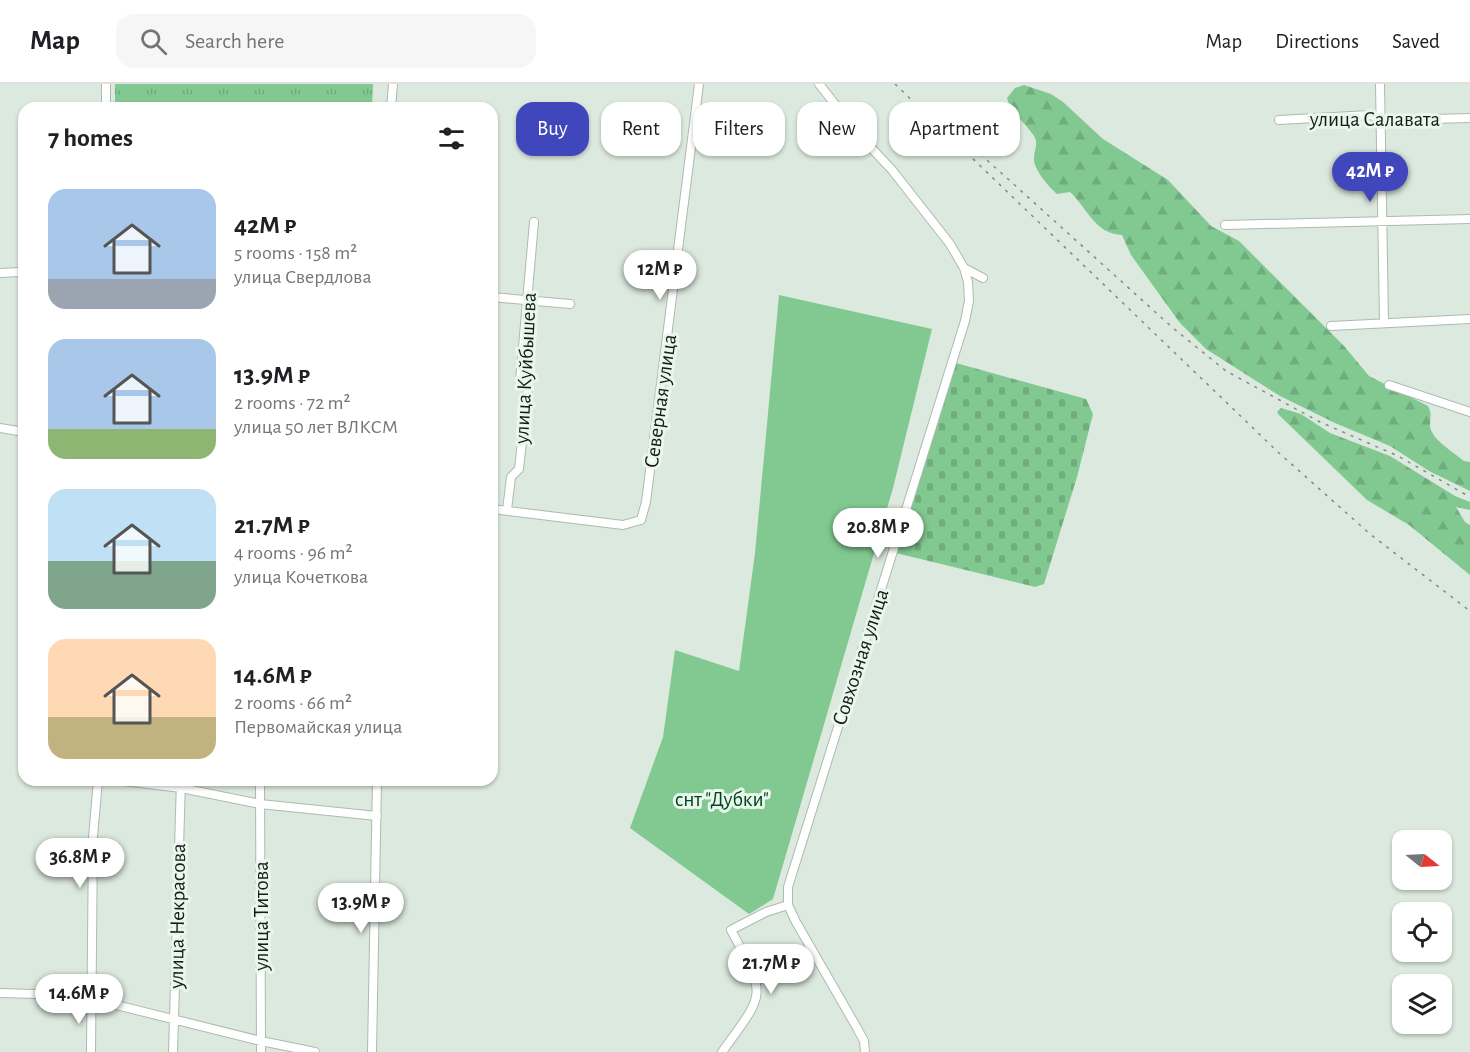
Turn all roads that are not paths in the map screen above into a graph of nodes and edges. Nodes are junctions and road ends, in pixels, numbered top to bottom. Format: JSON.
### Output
{"nodes":[{"id":1,"x":106,"y":84,"type":"edge"},
{"id":2,"x":393,"y":84,"type":"edge"},
{"id":3,"x":699,"y":84,"type":"edge"},
{"id":4,"x":819,"y":84,"type":"edge"},
{"id":5,"x":1380,"y":84,"type":"edge"},
{"id":6,"x":106,"y":102,"type":"edge"},
{"id":7,"x":392,"y":102,"type":"edge"},
{"id":8,"x":1381,"y":117,"type":"junction"},
{"id":9,"x":1470,"y":118,"type":"edge"},
{"id":10,"x":1279,"y":120,"type":"dead end"},
{"id":11,"x":1470,"y":219,"type":"edge"},
{"id":12,"x":1383,"y":220,"type":"junction"},
{"id":13,"x":534,"y":222,"type":"dead end"},
{"id":14,"x":1225,"y":225,"type":"dead end"},
{"id":15,"x":964,"y":268,"type":"junction"},
{"id":16,"x":18,"y":272,"type":"edge"},
{"id":17,"x":0,"y":273,"type":"edge"},
{"id":18,"x":983,"y":278,"type":"dead end"},
{"id":19,"x":498,"y":298,"type":"edge"},
{"id":20,"x":528,"y":301,"type":"junction"},
{"id":21,"x":570,"y":304,"type":"dead end"},
{"id":22,"x":1470,"y":319,"type":"edge"},
{"id":23,"x":1384,"y":322,"type":"junction"},
{"id":24,"x":1331,"y":326,"type":"dead end"},
{"id":25,"x":1389,"y":385,"type":"dead end"},
{"id":26,"x":1470,"y":412,"type":"edge"},
{"id":27,"x":0,"y":428,"type":"edge"},
{"id":28,"x":18,"y":431,"type":"edge"},
{"id":29,"x":498,"y":509,"type":"edge"},
{"id":30,"x":507,"y":510,"type":"junction"},
{"id":31,"x":97,"y":786,"type":"edge"},
{"id":32,"x":181,"y":786,"type":"edge"},
{"id":33,"x":189,"y":786,"type":"edge"},
{"id":34,"x":260,"y":786,"type":"edge"},
{"id":35,"x":377,"y":786,"type":"edge"},
{"id":36,"x":260,"y":804,"type":"junction"},
{"id":37,"x":377,"y":816,"type":"junction"},
{"id":38,"x":788,"y":905,"type":"junction"},
{"id":39,"x":0,"y":993,"type":"edge"},
{"id":40,"x":92,"y":999,"type":"junction"},
{"id":41,"x":175,"y":1020,"type":"junction"},
{"id":42,"x":261,"y":1041,"type":"junction"},
{"id":43,"x":91,"y":1052,"type":"edge"},
{"id":44,"x":173,"y":1052,"type":"edge"},
{"id":45,"x":261,"y":1052,"type":"edge"},
{"id":46,"x":315,"y":1052,"type":"edge"},
{"id":47,"x":372,"y":1052,"type":"edge"},
{"id":48,"x":722,"y":1052,"type":"edge"},
{"id":49,"x":865,"y":1052,"type":"edge"}],
"edges":[{"from":1,"to":6,"type":"street"},
{"from":2,"to":7,"type":"street"},
{"from":3,"to":30,"type":"street","name":"Северная улица"},
{"from":4,"to":15,"type":"street","name":"Совхозная улица"},
{"from":5,"to":8,"type":"street"},
{"from":8,"to":9,"type":"street","name":"улица Салавата"},
{"from":8,"to":10,"type":"street","name":"улица Салавата"},
{"from":8,"to":12,"type":"street"},
{"from":11,"to":12,"type":"street"},
{"from":12,"to":14,"type":"street"},
{"from":12,"to":23,"type":"street"},
{"from":13,"to":20,"type":"street","name":"улица Куйбышева"},
{"from":15,"to":18,"type":"street"},
{"from":15,"to":38,"type":"street","name":"Совхозная улица"},
{"from":16,"to":17,"type":"street"},
{"from":19,"to":20,"type":"street"},
{"from":20,"to":21,"type":"street"},
{"from":20,"to":30,"type":"street","name":"улица Куйбышева"},
{"from":22,"to":23,"type":"street"},
{"from":23,"to":24,"type":"street"},
{"from":25,"to":26,"type":"street"},
{"from":27,"to":28,"type":"street"},
{"from":29,"to":30,"type":"street"},
{"from":31,"to":40,"type":"street"},
{"from":32,"to":41,"type":"street","name":"улица Некрасова"},
{"from":33,"to":36,"type":"street"},
{"from":34,"to":36,"type":"street","name":"улица Титова"},
{"from":35,"to":37,"type":"street"},
{"from":36,"to":37,"type":"street"},
{"from":36,"to":42,"type":"street","name":"улица Титова"},
{"from":37,"to":47,"type":"street"},
{"from":38,"to":48,"type":"street"},
{"from":38,"to":49,"type":"street"},
{"from":39,"to":40,"type":"street"},
{"from":40,"to":41,"type":"street"},
{"from":40,"to":43,"type":"street"},
{"from":41,"to":42,"type":"street"},
{"from":41,"to":44,"type":"street","name":"улица Некрасова"},
{"from":42,"to":45,"type":"street","name":"улица Титова"},
{"from":42,"to":46,"type":"street"}]}
